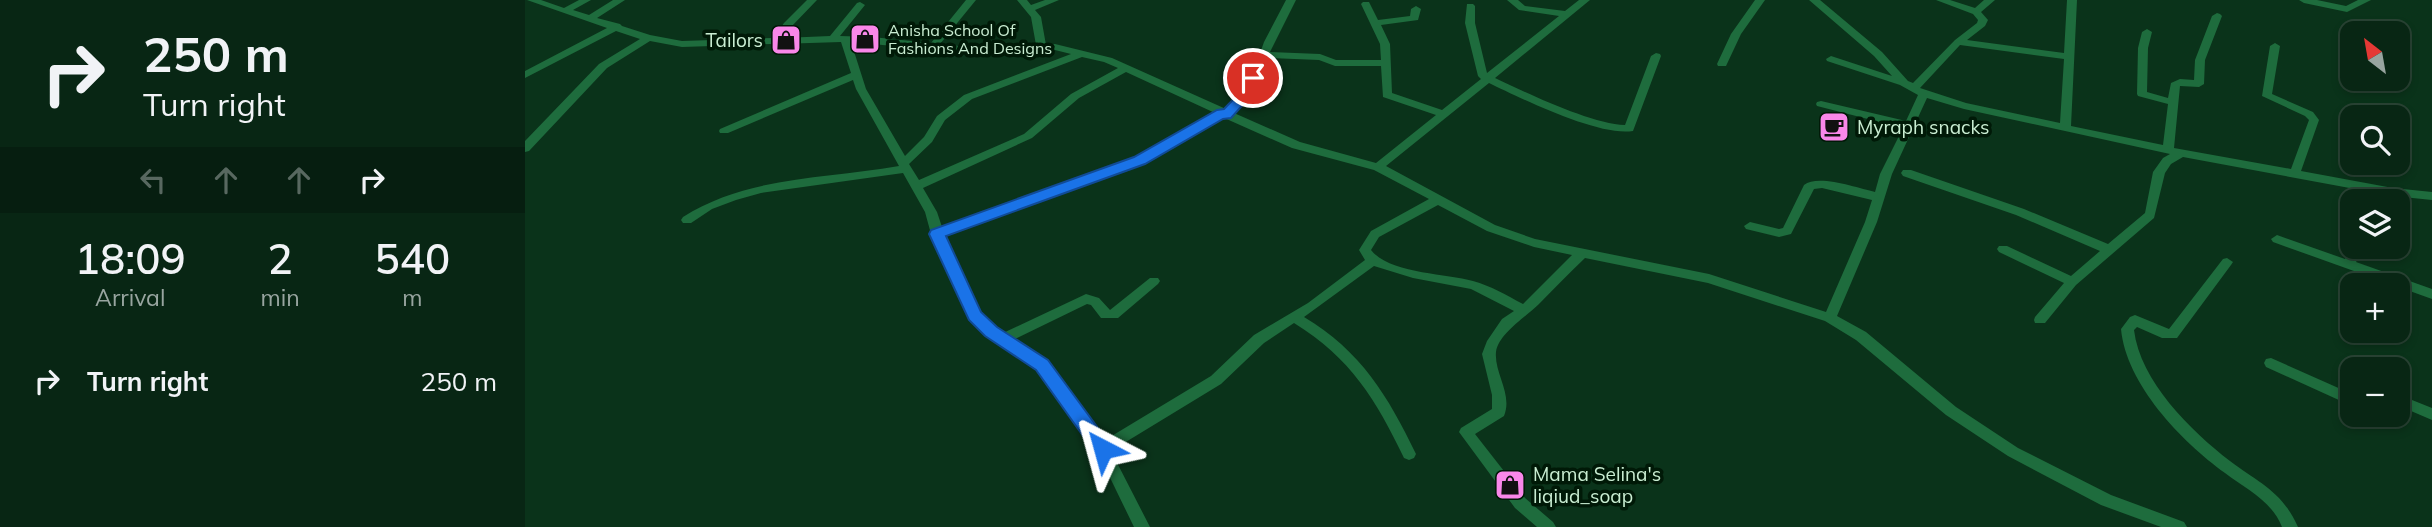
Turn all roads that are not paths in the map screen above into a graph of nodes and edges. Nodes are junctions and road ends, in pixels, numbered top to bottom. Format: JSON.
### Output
{"nodes":[{"id":1,"x":532,"y":0,"type":"edge"},
{"id":2,"x":586,"y":0,"type":"edge"},
{"id":3,"x":620,"y":0,"type":"edge"},
{"id":4,"x":812,"y":0,"type":"edge"},
{"id":5,"x":971,"y":0,"type":"edge"},
{"id":6,"x":1022,"y":0,"type":"edge"},
{"id":7,"x":1055,"y":0,"type":"edge"},
{"id":8,"x":1291,"y":0,"type":"edge"},
{"id":9,"x":1512,"y":0,"type":"edge"},
{"id":10,"x":1585,"y":0,"type":"edge"},
{"id":11,"x":1760,"y":0,"type":"edge"},
{"id":12,"x":1814,"y":0,"type":"edge"},
{"id":13,"x":1941,"y":0,"type":"edge"},
{"id":14,"x":1990,"y":0,"type":"edge"},
{"id":15,"x":2072,"y":0,"type":"edge"},
{"id":16,"x":2304,"y":0,"type":"edge"},
{"id":17,"x":2367,"y":0,"type":"edge"},
{"id":18,"x":1366,"y":4,"type":"dead end"},
{"id":19,"x":860,"y":5,"type":"dead end"},
{"id":20,"x":1470,"y":6,"type":"dead end"},
{"id":21,"x":1031,"y":8,"type":"junction"},
{"id":22,"x":1416,"y":9,"type":"dead end"},
{"id":23,"x":565,"y":11,"type":"junction"},
{"id":24,"x":1976,"y":12,"type":"junction"},
{"id":25,"x":1565,"y":14,"type":"junction"},
{"id":26,"x":2217,"y":16,"type":"dead end"},
{"id":27,"x":591,"y":18,"type":"junction"},
{"id":28,"x":1376,"y":23,"type":"junction"},
{"id":29,"x":617,"y":26,"type":"junction"},
{"id":30,"x":2147,"y":32,"type":"dead end"},
{"id":31,"x":648,"y":37,"type":"junction"},
{"id":32,"x":839,"y":39,"type":"junction"},
{"id":33,"x":775,"y":43,"type":"junction"},
{"id":34,"x":1958,"y":43,"type":"junction"},
{"id":35,"x":1041,"y":46,"type":"junction"},
{"id":36,"x":2275,"y":46,"type":"dead end"},
{"id":37,"x":933,"y":47,"type":"junction"},
{"id":38,"x":1083,"y":53,"type":"junction"},
{"id":39,"x":1266,"y":55,"type":"junction"},
{"id":40,"x":1656,"y":56,"type":"dead end"},
{"id":41,"x":2069,"y":57,"type":"junction"},
{"id":42,"x":1831,"y":59,"type":"dead end"},
{"id":43,"x":1386,"y":63,"type":"junction"},
{"id":44,"x":1722,"y":64,"type":"dead end"},
{"id":45,"x":1126,"y":68,"type":"junction"},
{"id":46,"x":857,"y":74,"type":"junction"},
{"id":47,"x":525,"y":75,"type":"edge"},
{"id":48,"x":1488,"y":79,"type":"junction"},
{"id":49,"x":1914,"y":88,"type":"junction"},
{"id":50,"x":2173,"y":102,"type":"junction"},
{"id":51,"x":1822,"y":104,"type":"dead end"},
{"id":52,"x":1224,"y":114,"type":"junction"},
{"id":53,"x":1444,"y":114,"type":"junction"},
{"id":54,"x":1910,"y":126,"type":"junction"},
{"id":55,"x":2065,"y":129,"type":"junction"},
{"id":56,"x":725,"y":131,"type":"dead end"},
{"id":57,"x":525,"y":148,"type":"edge"},
{"id":58,"x":2174,"y":151,"type":"junction"},
{"id":59,"x":904,"y":167,"type":"junction"},
{"id":60,"x":1378,"y":167,"type":"junction"},
{"id":61,"x":1907,"y":173,"type":"dead end"},
{"id":62,"x":2295,"y":173,"type":"junction"},
{"id":63,"x":916,"y":186,"type":"junction"},
{"id":64,"x":2359,"y":189,"type":"edge"},
{"id":65,"x":2432,"y":196,"type":"edge"},
{"id":66,"x":1878,"y":197,"type":"junction"},
{"id":67,"x":2410,"y":197,"type":"edge"},
{"id":68,"x":1439,"y":199,"type":"junction"},
{"id":69,"x":687,"y":220,"type":"dead end"},
{"id":70,"x":1749,"y":226,"type":"dead end"},
{"id":71,"x":937,"y":234,"type":"junction"},
{"id":72,"x":2277,"y":239,"type":"dead end"},
{"id":73,"x":2003,"y":249,"type":"dead end"},
{"id":74,"x":2108,"y":249,"type":"junction"},
{"id":75,"x":1582,"y":253,"type":"junction"},
{"id":76,"x":2352,"y":259,"type":"edge"},
{"id":77,"x":1372,"y":261,"type":"junction"},
{"id":78,"x":2227,"y":262,"type":"dead end"},
{"id":79,"x":2349,"y":264,"type":"junction"},
{"id":80,"x":1154,"y":281,"type":"dead end"},
{"id":81,"x":2071,"y":282,"type":"junction"},
{"id":82,"x":2432,"y":294,"type":"edge"},
{"id":83,"x":1522,"y":309,"type":"junction"},
{"id":84,"x":1294,"y":317,"type":"junction"},
{"id":85,"x":1830,"y":318,"type":"junction"},
{"id":86,"x":2040,"y":320,"type":"dead end"},
{"id":87,"x":1002,"y":339,"type":"junction"},
{"id":88,"x":2271,"y":363,"type":"dead end"},
{"id":89,"x":2340,"y":395,"type":"edge"},
{"id":90,"x":2410,"y":405,"type":"edge"},
{"id":91,"x":2432,"y":414,"type":"edge"},
{"id":92,"x":1103,"y":449,"type":"junction"},
{"id":93,"x":1409,"y":454,"type":"dead end"},
{"id":94,"x":1142,"y":527,"type":"edge"},
{"id":95,"x":1548,"y":527,"type":"edge"},
{"id":96,"x":2179,"y":527,"type":"edge"},
{"id":97,"x":2290,"y":527,"type":"edge"}],
"edges":[{"from":1,"to":23,"type":"street"},
{"from":2,"to":23,"type":"street"},
{"from":3,"to":27,"type":"street"},
{"from":4,"to":33,"type":"street"},
{"from":5,"to":37,"type":"street"},
{"from":6,"to":21,"type":"street"},
{"from":7,"to":21,"type":"street"},
{"from":8,"to":39,"type":"street"},
{"from":9,"to":25,"type":"street"},
{"from":10,"to":25,"type":"street"},
{"from":11,"to":44,"type":"street"},
{"from":12,"to":49,"type":"street"},
{"from":13,"to":24,"type":"street"},
{"from":14,"to":24,"type":"street"},
{"from":15,"to":41,"type":"street"},
{"from":16,"to":17,"type":"street"},
{"from":18,"to":28,"type":"street"},
{"from":19,"to":32,"type":"street"},
{"from":20,"to":48,"type":"street"},
{"from":21,"to":35,"type":"street"},
{"from":22,"to":28,"type":"street"},
{"from":23,"to":27,"type":"street"},
{"from":24,"to":34,"type":"street"},
{"from":25,"to":48,"type":"street"},
{"from":26,"to":50,"type":"street"},
{"from":27,"to":29,"type":"street"},
{"from":28,"to":43,"type":"street"},
{"from":29,"to":31,"type":"street"},
{"from":29,"to":47,"type":"street"},
{"from":30,"to":50,"type":"street"},
{"from":31,"to":33,"type":"street"},
{"from":31,"to":57,"type":"street"},
{"from":32,"to":33,"type":"street"},
{"from":32,"to":37,"type":"street"},
{"from":32,"to":46,"type":"street"},
{"from":34,"to":41,"type":"street"},
{"from":34,"to":49,"type":"street"},
{"from":35,"to":37,"type":"street"},
{"from":35,"to":38,"type":"street"},
{"from":36,"to":62,"type":"street"},
{"from":38,"to":45,"type":"street"},
{"from":38,"to":59,"type":"street"},
{"from":39,"to":43,"type":"street"},
{"from":39,"to":52,"type":"street"},
{"from":40,"to":48,"type":"street"},
{"from":41,"to":55,"type":"street"},
{"from":42,"to":49,"type":"street"},
{"from":43,"to":53,"type":"street"},
{"from":45,"to":52,"type":"street"},
{"from":45,"to":63,"type":"street"},
{"from":46,"to":56,"type":"street"},
{"from":46,"to":59,"type":"street"},
{"from":48,"to":53,"type":"street"},
{"from":49,"to":54,"type":"street"},
{"from":49,"to":55,"type":"street"},
{"from":50,"to":58,"type":"street"},
{"from":51,"to":54,"type":"street"},
{"from":52,"to":60,"type":"street"},
{"from":52,"to":71,"type":"street"},
{"from":53,"to":60,"type":"street"},
{"from":54,"to":66,"type":"street"},
{"from":55,"to":58,"type":"street"},
{"from":58,"to":62,"type":"street"},
{"from":58,"to":74,"type":"street"},
{"from":59,"to":63,"type":"street"},
{"from":59,"to":69,"type":"street"},
{"from":60,"to":68,"type":"street"},
{"from":61,"to":74,"type":"street"},
{"from":62,"to":64,"type":"street"},
{"from":63,"to":71,"type":"street"},
{"from":65,"to":67,"type":"street"},
{"from":66,"to":70,"type":"street"},
{"from":66,"to":85,"type":"street"},
{"from":68,"to":75,"type":"street"},
{"from":68,"to":77,"type":"street"},
{"from":71,"to":87,"type":"street"},
{"from":72,"to":79,"type":"street"},
{"from":73,"to":81,"type":"street"},
{"from":74,"to":81,"type":"street"},
{"from":75,"to":83,"type":"street"},
{"from":75,"to":85,"type":"street"},
{"from":76,"to":79,"type":"street"},
{"from":77,"to":83,"type":"street"},
{"from":77,"to":84,"type":"street"},
{"from":78,"to":97,"type":"street"},
{"from":79,"to":82,"type":"street"},
{"from":80,"to":87,"type":"street"},
{"from":81,"to":86,"type":"street"},
{"from":83,"to":95,"type":"street"},
{"from":84,"to":92,"type":"street"},
{"from":84,"to":93,"type":"street"},
{"from":85,"to":96,"type":"street"},
{"from":87,"to":92,"type":"street"},
{"from":88,"to":89,"type":"street"},
{"from":90,"to":91,"type":"street"},
{"from":92,"to":94,"type":"street"}]}
